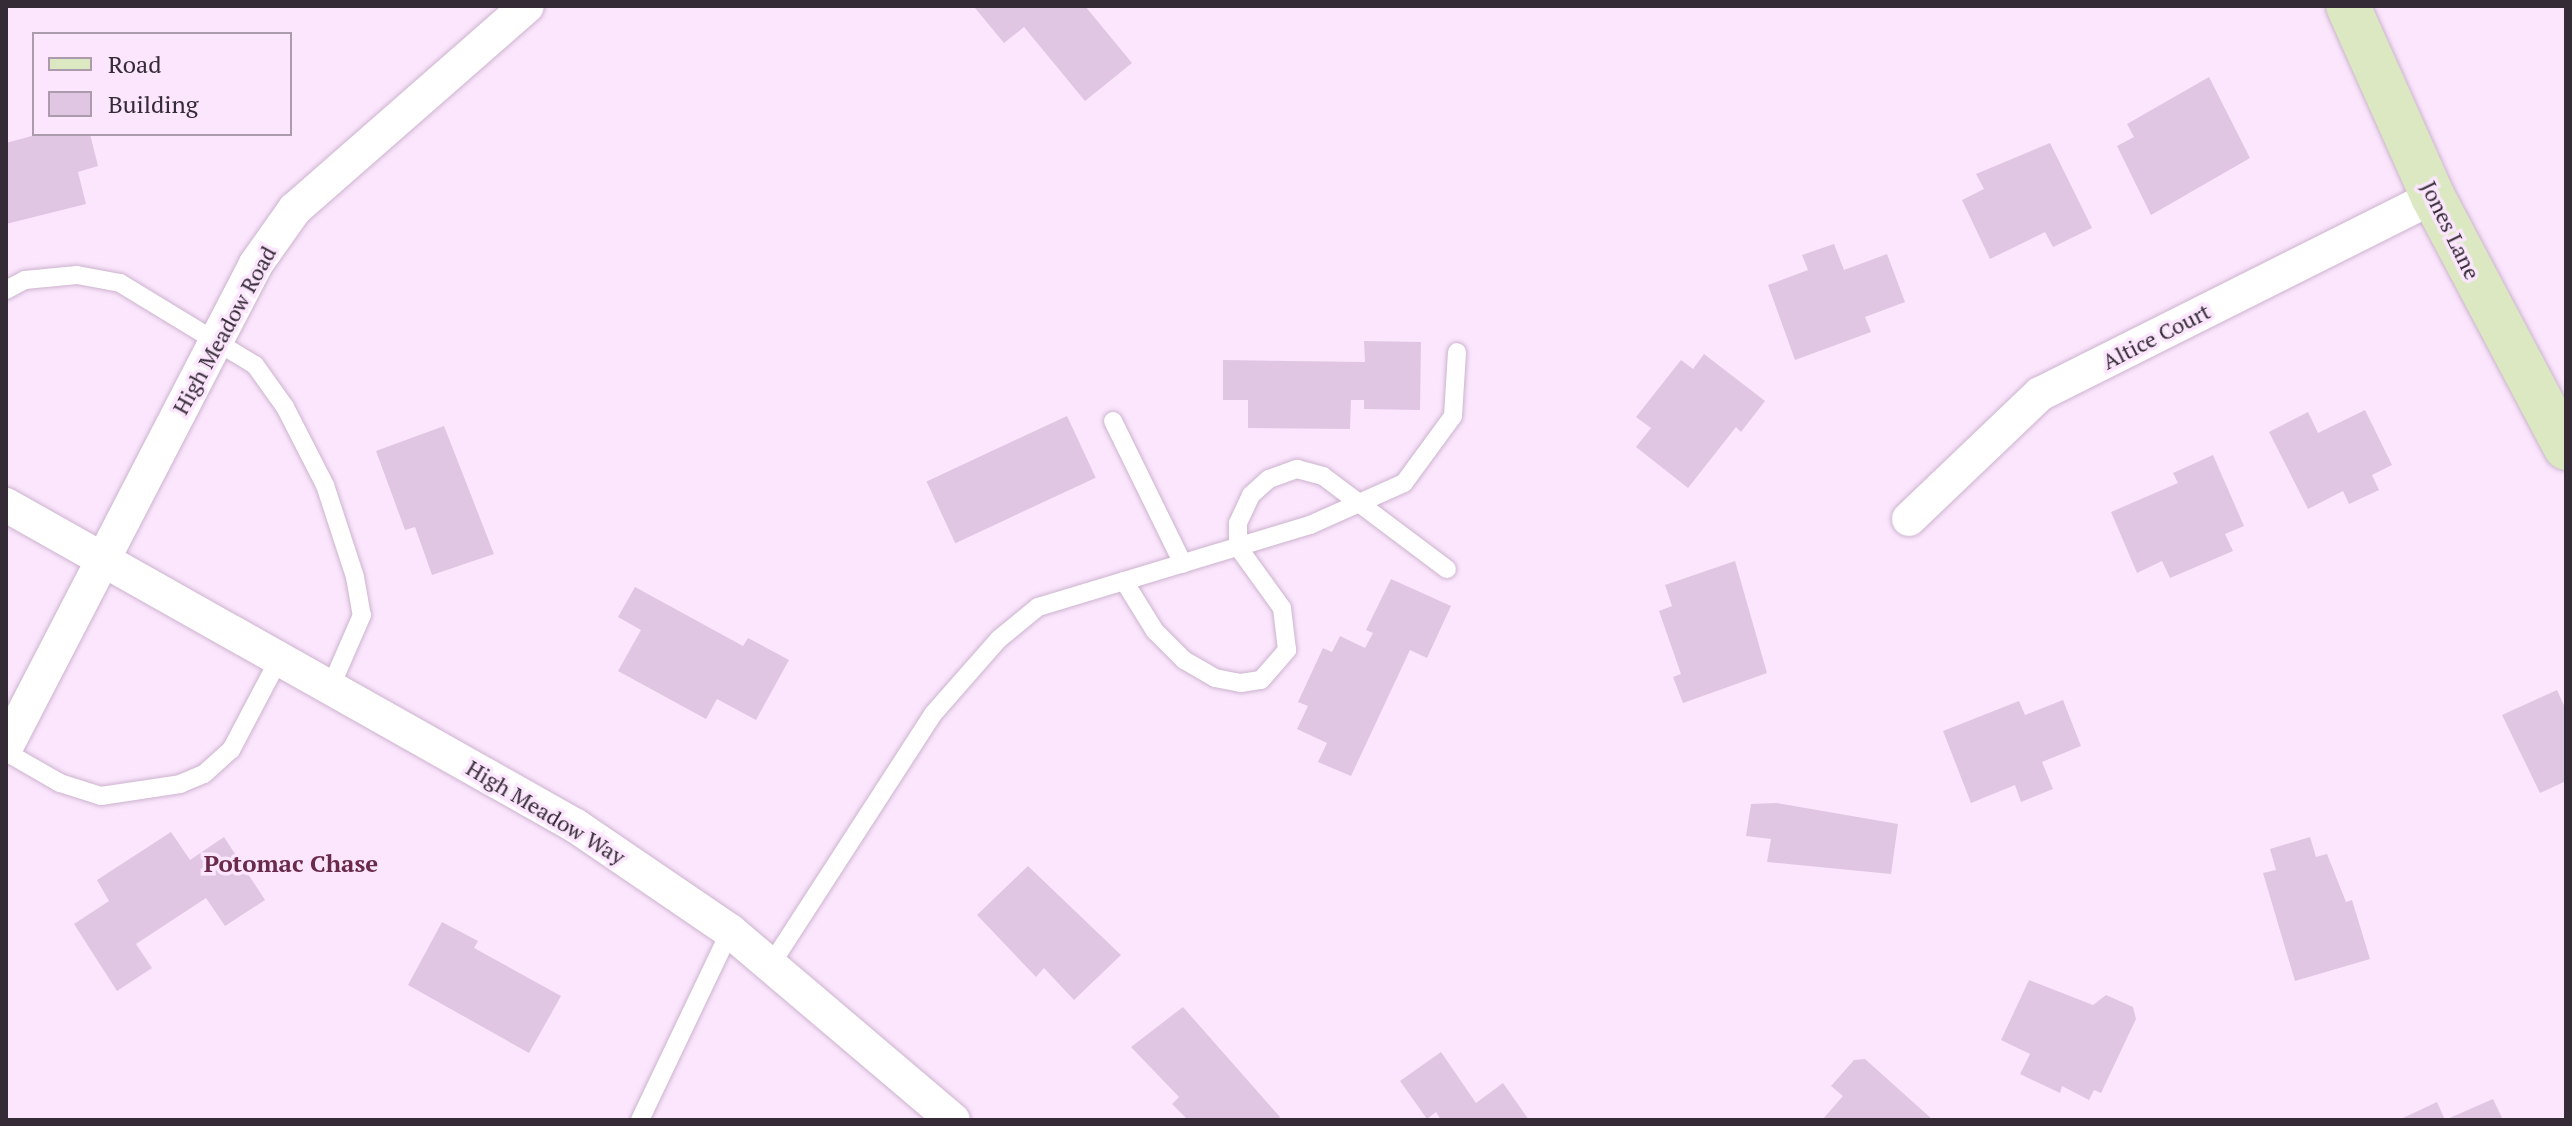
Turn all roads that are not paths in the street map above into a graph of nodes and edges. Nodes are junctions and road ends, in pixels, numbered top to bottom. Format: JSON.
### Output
{"nodes":[{"id":1,"x":527,"y":6,"type":"edge"},
{"id":2,"x":2348,"y":6,"type":"edge"},
{"id":3,"x":2433,"y":197,"type":"junction"},
{"id":4,"x":6,"y":290,"type":"edge"},
{"id":5,"x":217,"y":337,"type":"junction"},
{"id":6,"x":1457,"y":352,"type":"dead end"},
{"id":7,"x":1113,"y":421,"type":"dead end"},
{"id":8,"x":2566,"y":448,"type":"edge"},
{"id":9,"x":6,"y":505,"type":"edge"},
{"id":10,"x":1359,"y":506,"type":"junction"},
{"id":11,"x":1909,"y":519,"type":"dead end"},
{"id":12,"x":1238,"y":547,"type":"junction"},
{"id":13,"x":103,"y":555,"type":"junction"},
{"id":14,"x":1183,"y":564,"type":"junction"},
{"id":15,"x":1447,"y":569,"type":"dead end"},
{"id":16,"x":1124,"y":581,"type":"junction"},
{"id":17,"x":280,"y":657,"type":"junction"},
{"id":18,"x":331,"y":686,"type":"junction"},
{"id":19,"x":6,"y":749,"type":"edge"},
{"id":20,"x":730,"y":931,"type":"junction"},
{"id":21,"x":770,"y":966,"type":"junction"},
{"id":22,"x":640,"y":1120,"type":"edge"},
{"id":23,"x":953,"y":1120,"type":"edge"}],
"edges":[{"from":1,"to":5,"type":"street","name":"High Meadow Road"},
{"from":2,"to":3,"type":"street","name":"Jones Lane"},
{"from":3,"to":8,"type":"street","name":"Jones Lane"},
{"from":3,"to":11,"type":"street","name":"Altice Court"},
{"from":4,"to":5,"type":"lane"},
{"from":5,"to":13,"type":"street","name":"High Meadow Road"},
{"from":5,"to":18,"type":"lane"},
{"from":6,"to":10,"type":"lane"},
{"from":7,"to":14,"type":"lane"},
{"from":9,"to":13,"type":"street"},
{"from":10,"to":12,"type":"lane"},
{"from":10,"to":12,"type":"lane"},
{"from":10,"to":15,"type":"lane"},
{"from":12,"to":14,"type":"lane"},
{"from":12,"to":16,"type":"lane"},
{"from":13,"to":17,"type":"street","name":"High Meadow Way"},
{"from":13,"to":19,"type":"street","name":"High Meadow Road"},
{"from":14,"to":16,"type":"lane"},
{"from":16,"to":21,"type":"lane"},
{"from":17,"to":18,"type":"street","name":"High Meadow Way"},
{"from":17,"to":19,"type":"lane"},
{"from":18,"to":20,"type":"street","name":"High Meadow Way"},
{"from":20,"to":21,"type":"street","name":"High Meadow Way"},
{"from":20,"to":22,"type":"lane"},
{"from":21,"to":23,"type":"street","name":"High Meadow Way"}]}
